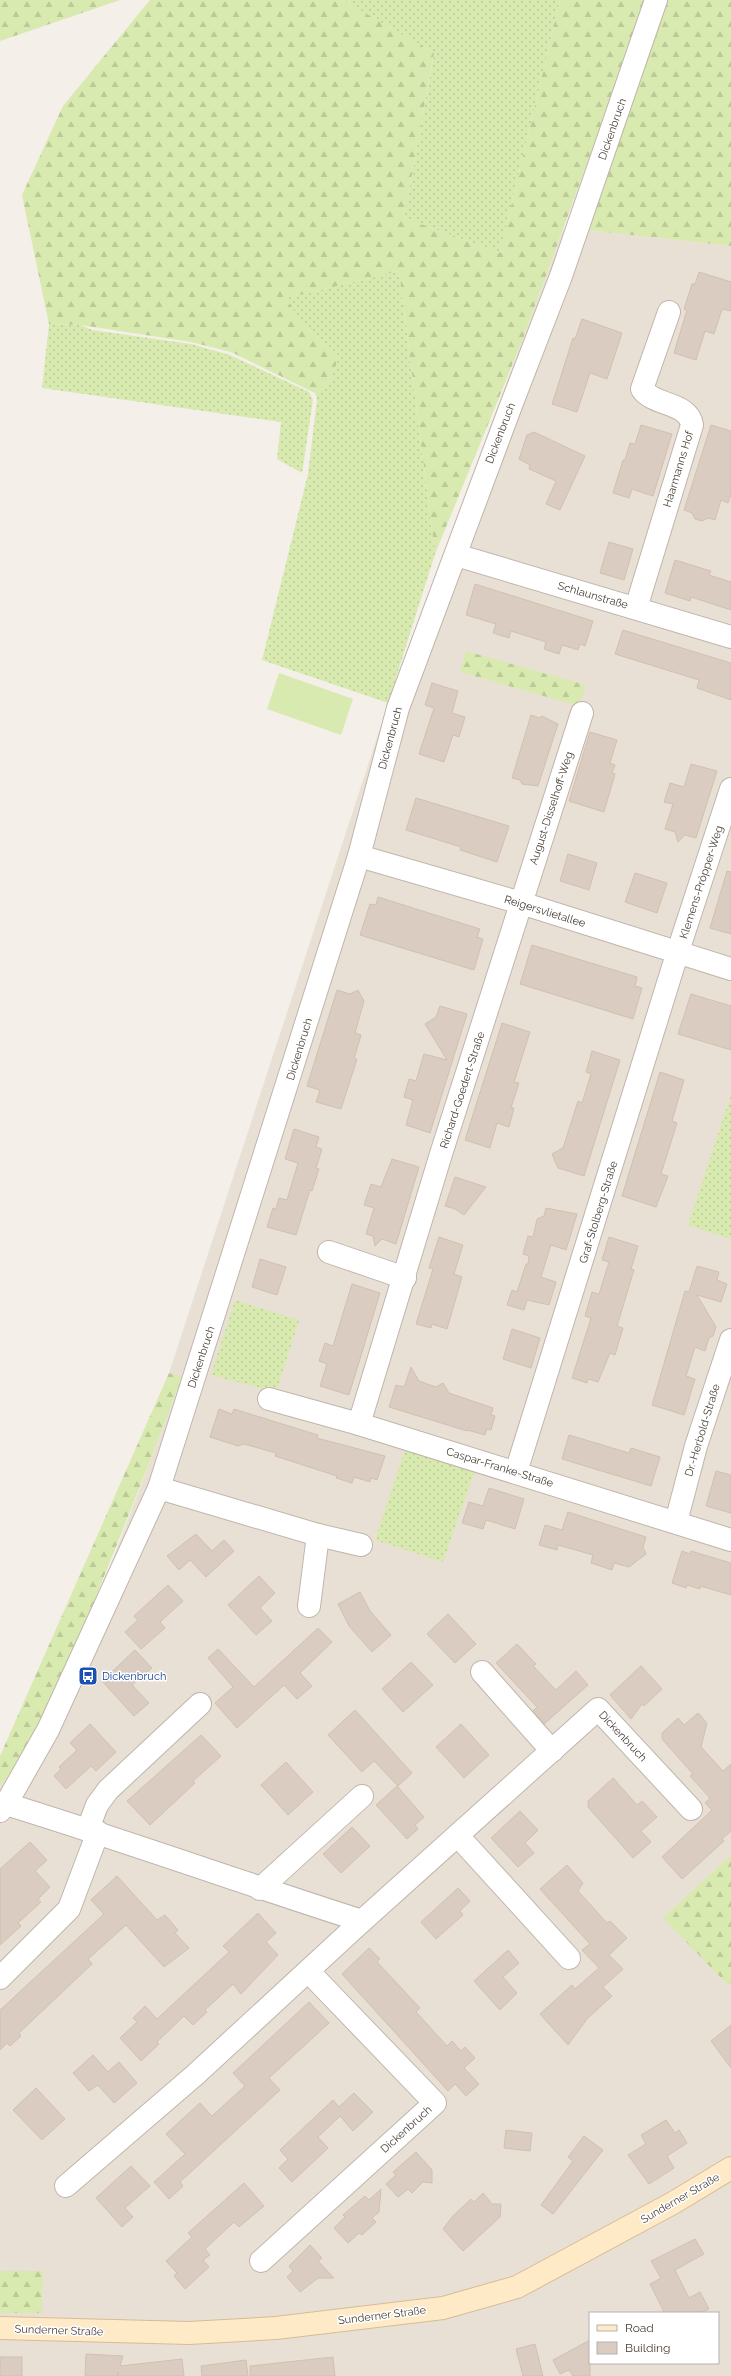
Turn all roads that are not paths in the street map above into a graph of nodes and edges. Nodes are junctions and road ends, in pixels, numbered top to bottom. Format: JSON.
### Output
{"nodes":[{"id":1,"x":656,"y":0,"type":"edge"},
{"id":2,"x":669,"y":312,"type":"dead end"},
{"id":3,"x":456,"y":555,"type":"junction"},
{"id":4,"x":636,"y":608,"type":"junction"},
{"id":5,"x":731,"y":637,"type":"edge"},
{"id":6,"x":582,"y":714,"type":"dead end"},
{"id":7,"x":731,"y":789,"type":"edge"},
{"id":8,"x":358,"y":856,"type":"junction"},
{"id":9,"x":521,"y":903,"type":"junction"},
{"id":10,"x":678,"y":951,"type":"junction"},
{"id":11,"x":731,"y":968,"type":"edge"},
{"id":12,"x":329,"y":1252,"type":"dead end"},
{"id":13,"x":405,"y":1278,"type":"junction"},
{"id":14,"x":731,"y":1340,"type":"edge"},
{"id":15,"x":269,"y":1399,"type":"dead end"},
{"id":16,"x":359,"y":1424,"type":"junction"},
{"id":17,"x":516,"y":1472,"type":"junction"},
{"id":18,"x":159,"y":1488,"type":"junction"},
{"id":19,"x":676,"y":1522,"type":"junction"},
{"id":20,"x":318,"y":1535,"type":"junction"},
{"id":21,"x":731,"y":1540,"type":"edge"},
{"id":22,"x":361,"y":1545,"type":"dead end"},
{"id":23,"x":309,"y":1606,"type":"dead end"},
{"id":24,"x":482,"y":1672,"type":"dead end"},
{"id":25,"x":200,"y":1704,"type":"dead end"},
{"id":26,"x":552,"y":1750,"type":"junction"},
{"id":27,"x":362,"y":1796,"type":"dead end"},
{"id":28,"x":3,"y":1808,"type":"edge"},
{"id":29,"x":691,"y":1809,"type":"dead end"},
{"id":30,"x":93,"y":1831,"type":"junction"},
{"id":31,"x":458,"y":1836,"type":"junction"},
{"id":32,"x":260,"y":1889,"type":"junction"},
{"id":33,"x":362,"y":1921,"type":"junction"},
{"id":34,"x":569,"y":1958,"type":"dead end"},
{"id":35,"x":309,"y":1972,"type":"junction"},
{"id":36,"x":0,"y":1978,"type":"edge"},
{"id":37,"x":731,"y":2168,"type":"edge"},
{"id":38,"x":66,"y":2186,"type":"dead end"},
{"id":39,"x":261,"y":2261,"type":"dead end"},
{"id":40,"x":0,"y":2328,"type":"edge"}],
"edges":[{"from":1,"to":3,"type":"street","name":"Dickenbruch"},
{"from":2,"to":4,"type":"street","name":"Haarmanns Hof"},
{"from":3,"to":4,"type":"street","name":"Schlaunstraße"},
{"from":3,"to":8,"type":"street","name":"Dickenbruch"},
{"from":4,"to":5,"type":"street","name":"Schlaunstraße"},
{"from":6,"to":9,"type":"street","name":"August-Disselhoff-Weg"},
{"from":7,"to":10,"type":"street","name":"Klemens-Pröpper-Weg"},
{"from":8,"to":9,"type":"street","name":"Reigersvlietallee"},
{"from":8,"to":18,"type":"street","name":"Dickenbruch"},
{"from":9,"to":10,"type":"street","name":"Reigersvlietallee"},
{"from":9,"to":13,"type":"street","name":"Richard-Goedert-Straße"},
{"from":10,"to":11,"type":"street","name":"Reigersvlietallee"},
{"from":10,"to":17,"type":"street","name":"Graf-Stolberg-Straße"},
{"from":12,"to":13,"type":"street"},
{"from":13,"to":16,"type":"street","name":"Richard-Goedert-Straße"},
{"from":14,"to":19,"type":"street","name":"Dr.-Herbold-Straße"},
{"from":15,"to":16,"type":"street","name":"Caspar-Franke-Straße"},
{"from":16,"to":17,"type":"street","name":"Caspar-Franke-Straße"},
{"from":17,"to":19,"type":"street","name":"Caspar-Franke-Straße"},
{"from":18,"to":20,"type":"street"},
{"from":18,"to":28,"type":"street","name":"Dickenbruch"},
{"from":19,"to":21,"type":"street","name":"Caspar-Franke-Straße"},
{"from":20,"to":22,"type":"street"},
{"from":20,"to":23,"type":"street"},
{"from":24,"to":26,"type":"street"},
{"from":25,"to":30,"type":"street"},
{"from":26,"to":29,"type":"street","name":"Dickenbruch"},
{"from":26,"to":31,"type":"street","name":"Dickenbruch"},
{"from":27,"to":32,"type":"street"},
{"from":28,"to":30,"type":"street","name":"Dickenbruch"},
{"from":30,"to":32,"type":"street","name":"Dickenbruch"},
{"from":30,"to":36,"type":"street"},
{"from":31,"to":33,"type":"street","name":"Dickenbruch"},
{"from":31,"to":34,"type":"street"},
{"from":32,"to":33,"type":"street","name":"Dickenbruch"},
{"from":33,"to":35,"type":"street","name":"Dickenbruch"},
{"from":35,"to":38,"type":"street","name":"Dickenbruch"},
{"from":35,"to":39,"type":"street","name":"Dickenbruch"},
{"from":37,"to":40,"type":"main road","name":"Sunderner Straße"}]}
